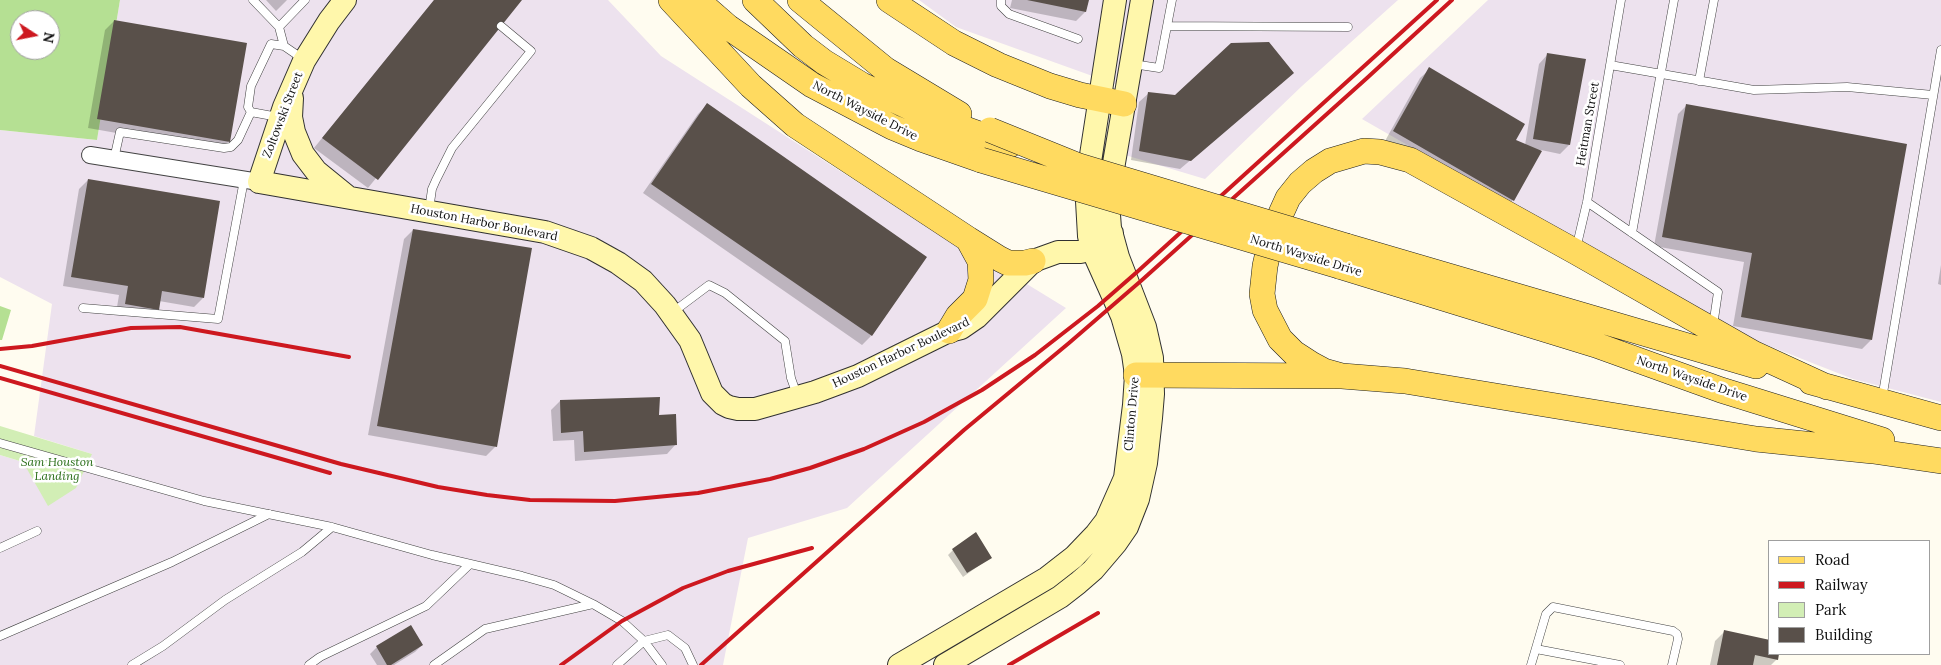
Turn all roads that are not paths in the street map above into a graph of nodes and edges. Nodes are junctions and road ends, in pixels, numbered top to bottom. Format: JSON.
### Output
{"nodes":[{"id":1,"x":252,"y":0,"type":"edge"},
{"id":2,"x":305,"y":0,"type":"edge"},
{"id":3,"x":345,"y":0,"type":"edge"},
{"id":4,"x":671,"y":0,"type":"edge"},
{"id":5,"x":697,"y":0,"type":"edge"},
{"id":6,"x":755,"y":0,"type":"edge"},
{"id":7,"x":800,"y":0,"type":"edge"},
{"id":8,"x":889,"y":0,"type":"edge"},
{"id":9,"x":1001,"y":0,"type":"edge"},
{"id":10,"x":1114,"y":0,"type":"edge"},
{"id":11,"x":1142,"y":0,"type":"edge"},
{"id":12,"x":1172,"y":0,"type":"edge"},
{"id":13,"x":1621,"y":0,"type":"edge"},
{"id":14,"x":1674,"y":0,"type":"edge"},
{"id":15,"x":1714,"y":0,"type":"edge"},
{"id":16,"x":501,"y":26,"type":"dead end"},
{"id":17,"x":1167,"y":26,"type":"junction"},
{"id":18,"x":279,"y":27,"type":"junction"},
{"id":19,"x":1348,"y":27,"type":"dead end"},
{"id":20,"x":1078,"y":39,"type":"dead end"},
{"id":21,"x":284,"y":46,"type":"junction"},
{"id":22,"x":1941,"y":50,"type":"edge"},
{"id":23,"x":1106,"y":58,"type":"junction"},
{"id":24,"x":305,"y":60,"type":"junction"},
{"id":25,"x":1131,"y":63,"type":"junction"},
{"id":26,"x":1610,"y":65,"type":"junction"},
{"id":27,"x":1661,"y":74,"type":"junction"},
{"id":28,"x":1699,"y":81,"type":"junction"},
{"id":29,"x":292,"y":87,"type":"junction"},
{"id":30,"x":1933,"y":95,"type":"junction"},
{"id":31,"x":1099,"y":99,"type":"junction"},
{"id":32,"x":1124,"y":104,"type":"junction"},
{"id":33,"x":251,"y":112,"type":"junction"},
{"id":34,"x":280,"y":117,"type":"junction"},
{"id":35,"x":986,"y":143,"type":"junction"},
{"id":36,"x":90,"y":155,"type":"dead end"},
{"id":37,"x":114,"y":159,"type":"junction"},
{"id":38,"x":251,"y":181,"type":"junction"},
{"id":39,"x":350,"y":199,"type":"junction"},
{"id":40,"x":1586,"y":202,"type":"junction"},
{"id":41,"x":429,"y":212,"type":"junction"},
{"id":42,"x":1112,"y":233,"type":"junction"},
{"id":43,"x":1632,"y":233,"type":"junction"},
{"id":44,"x":968,"y":239,"type":"junction"},
{"id":45,"x":1092,"y":249,"type":"junction"},
{"id":46,"x":1576,"y":252,"type":"junction"},
{"id":47,"x":1343,"y":256,"type":"junction"},
{"id":48,"x":1034,"y":260,"type":"junction"},
{"id":49,"x":83,"y":308,"type":"dead end"},
{"id":50,"x":672,"y":313,"type":"junction"},
{"id":51,"x":1712,"y":330,"type":"junction"},
{"id":52,"x":949,"y":331,"type":"junction"},
{"id":53,"x":1145,"y":374,"type":"junction"},
{"id":54,"x":1342,"y":376,"type":"junction"},
{"id":55,"x":1828,"y":387,"type":"junction"},
{"id":56,"x":798,"y":397,"type":"junction"},
{"id":57,"x":1881,"y":403,"type":"junction"},
{"id":58,"x":1941,"y":418,"type":"edge"},
{"id":59,"x":0,"y":443,"type":"edge"},
{"id":60,"x":1941,"y":460,"type":"edge"},
{"id":61,"x":269,"y":514,"type":"junction"},
{"id":62,"x":332,"y":527,"type":"junction"},
{"id":63,"x":37,"y":531,"type":"dead end"},
{"id":64,"x":0,"y":548,"type":"edge"},
{"id":65,"x":470,"y":564,"type":"junction"},
{"id":66,"x":592,"y":604,"type":"junction"},
{"id":67,"x":0,"y":636,"type":"edge"},
{"id":68,"x":644,"y":641,"type":"junction"},
{"id":69,"x":1536,"y":649,"type":"junction"},
{"id":70,"x":132,"y":665,"type":"edge"},
{"id":71,"x":309,"y":665,"type":"edge"},
{"id":72,"x":434,"y":665,"type":"edge"},
{"id":73,"x":618,"y":665,"type":"edge"},
{"id":74,"x":662,"y":665,"type":"edge"},
{"id":75,"x":693,"y":665,"type":"edge"},
{"id":76,"x":900,"y":665,"type":"edge"},
{"id":77,"x":945,"y":665,"type":"edge"},
{"id":78,"x":1531,"y":665,"type":"edge"},
{"id":79,"x":1620,"y":665,"type":"edge"},
{"id":80,"x":1672,"y":665,"type":"edge"}],
"edges":[{"from":1,"to":18,"type":"lane"},
{"from":2,"to":18,"type":"lane"},
{"from":3,"to":24,"type":"main road","name":"Zoltowski Street"},
{"from":4,"to":44,"type":"main road"},
{"from":5,"to":35,"type":"main road","name":"North Wayside Drive"},
{"from":6,"to":35,"type":"main road"},
{"from":7,"to":35,"type":"main road","name":"North Wayside Drive"},
{"from":8,"to":31,"type":"main road"},
{"from":9,"to":20,"type":"lane"},
{"from":10,"to":23,"type":"main road","name":"Clinton Drive"},
{"from":11,"to":25,"type":"main road","name":"Clinton Drive"},
{"from":12,"to":17,"type":"lane"},
{"from":13,"to":26,"type":"lane","name":"Heitman Street"},
{"from":14,"to":27,"type":"lane"},
{"from":15,"to":28,"type":"lane"},
{"from":16,"to":41,"type":"lane"},
{"from":17,"to":19,"type":"lane"},
{"from":17,"to":25,"type":"lane"},
{"from":18,"to":21,"type":"lane"},
{"from":21,"to":24,"type":"lane"},
{"from":21,"to":33,"type":"lane"},
{"from":22,"to":30,"type":"lane"},
{"from":23,"to":25,"type":"main road"},
{"from":23,"to":31,"type":"main road","name":"Clinton Drive"},
{"from":24,"to":29,"type":"main road","name":"Zoltowski Street"},
{"from":25,"to":32,"type":"main road","name":"Clinton Drive"},
{"from":26,"to":27,"type":"lane"},
{"from":26,"to":40,"type":"lane","name":"Heitman Street"},
{"from":27,"to":28,"type":"lane"},
{"from":27,"to":43,"type":"lane"},
{"from":28,"to":30,"type":"lane"},
{"from":29,"to":34,"type":"main road","name":"Zoltowski Street"},
{"from":29,"to":39,"type":"main road"},
{"from":30,"to":57,"type":"lane"},
{"from":31,"to":32,"type":"main road"},
{"from":31,"to":45,"type":"main road","name":"Clinton Drive"},
{"from":32,"to":42,"type":"main road","name":"Clinton Drive"},
{"from":33,"to":34,"type":"lane"},
{"from":33,"to":37,"type":"lane"},
{"from":34,"to":38,"type":"main road","name":"Zoltowski Street"},
{"from":35,"to":47,"type":"main road","name":"North Wayside Drive","bridge":true},
{"from":35,"to":47,"type":"main road","name":"North Wayside Drive","bridge":true},
{"from":36,"to":37,"type":"street","name":"Houston Harbor Boulevard"},
{"from":37,"to":38,"type":"street","name":"Houston Harbor Boulevard"},
{"from":38,"to":39,"type":"main road","name":"Houston Harbor Boulevard"},
{"from":38,"to":49,"type":"lane"},
{"from":39,"to":41,"type":"main road","name":"Houston Harbor Boulevard"},
{"from":40,"to":43,"type":"lane"},
{"from":40,"to":46,"type":"lane","name":"Heitman Street"},
{"from":41,"to":50,"type":"main road","name":"Houston Harbor Boulevard"},
{"from":42,"to":45,"type":"main road"},
{"from":42,"to":53,"type":"main road","name":"Clinton Drive"},
{"from":43,"to":51,"type":"lane"},
{"from":44,"to":48,"type":"main road"},
{"from":44,"to":52,"type":"main road"},
{"from":45,"to":48,"type":"main road","name":"Houston Harbor Boulevard"},
{"from":45,"to":53,"type":"main road","name":"Clinton Drive"},
{"from":46,"to":51,"type":"main road"},
{"from":46,"to":54,"type":"main road"},
{"from":47,"to":55,"type":"main road","name":"North Wayside Drive"},
{"from":47,"to":60,"type":"main road","name":"North Wayside Drive"},
{"from":48,"to":52,"type":"main road","name":"Houston Harbor Boulevard"},
{"from":50,"to":56,"type":"main road","name":"Houston Harbor Boulevard"},
{"from":50,"to":56,"type":"lane"},
{"from":51,"to":55,"type":"main road"},
{"from":52,"to":56,"type":"main road","name":"Houston Harbor Boulevard"},
{"from":53,"to":54,"type":"main road"},
{"from":53,"to":76,"type":"main road","name":"Clinton Drive"},
{"from":53,"to":77,"type":"main road","name":"Clinton Drive"},
{"from":54,"to":60,"type":"main road"},
{"from":55,"to":57,"type":"main road","name":"North Wayside Drive"},
{"from":57,"to":58,"type":"main road","name":"North Wayside Drive"},
{"from":59,"to":61,"type":"lane"},
{"from":61,"to":62,"type":"lane"},
{"from":61,"to":67,"type":"lane"},
{"from":62,"to":65,"type":"lane"},
{"from":62,"to":70,"type":"lane"},
{"from":63,"to":64,"type":"lane"},
{"from":65,"to":66,"type":"lane"},
{"from":65,"to":71,"type":"lane"},
{"from":66,"to":68,"type":"lane"},
{"from":66,"to":72,"type":"lane"},
{"from":68,"to":73,"type":"lane"},
{"from":68,"to":74,"type":"lane"},
{"from":68,"to":75,"type":"lane"},
{"from":69,"to":78,"type":"lane"},
{"from":69,"to":79,"type":"lane"},
{"from":69,"to":80,"type":"lane"}]}
